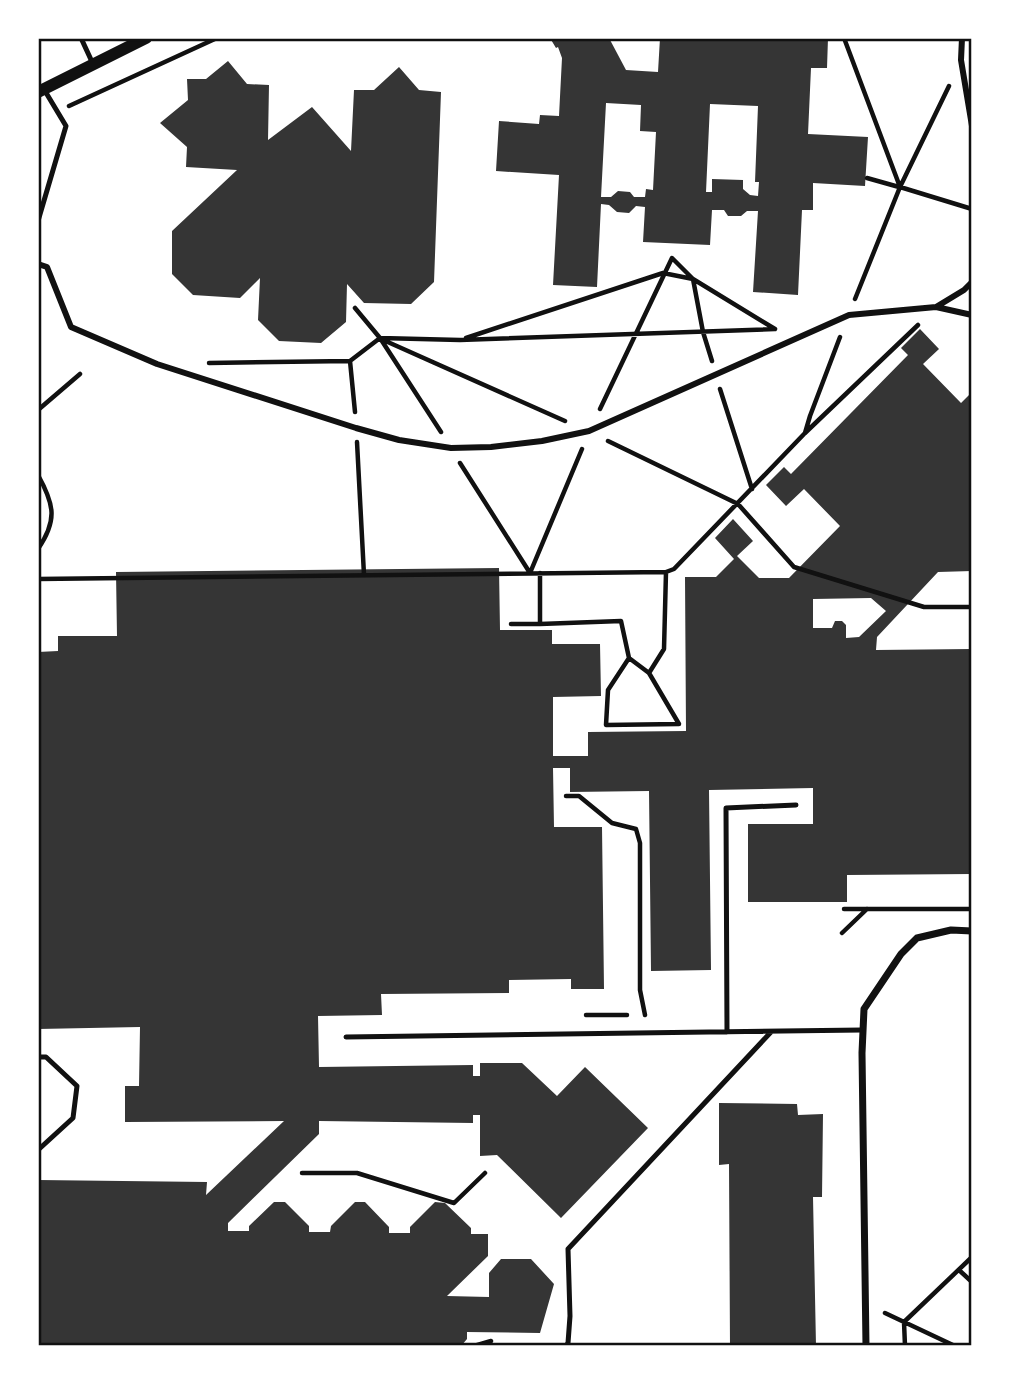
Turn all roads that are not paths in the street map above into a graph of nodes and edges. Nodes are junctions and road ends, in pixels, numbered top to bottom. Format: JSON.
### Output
{"nodes":[{"id":1,"x":81,"y":38,"type":"edge"},
{"id":2,"x":146,"y":38,"type":"edge"},
{"id":3,"x":962,"y":38,"type":"edge"},
{"id":4,"x":94,"y":66,"type":"junction"},
{"id":5,"x":41,"y":91,"type":"edge"},
{"id":6,"x":971,"y":126,"type":"edge"},
{"id":7,"x":38,"y":221,"type":"edge"},
{"id":8,"x":38,"y":264,"type":"edge"},
{"id":9,"x":971,"y":282,"type":"edge"},
{"id":10,"x":936,"y":307,"type":"junction"},
{"id":11,"x":971,"y":315,"type":"edge"},
{"id":12,"x":796,"y":806,"type":"dead end"},
{"id":13,"x":971,"y":930,"type":"edge"},
{"id":14,"x":862,"y":1030,"type":"junction"},
{"id":15,"x":727,"y":1032,"type":"junction"},
{"id":16,"x":771,"y":1032,"type":"junction"},
{"id":17,"x":346,"y":1037,"type":"dead end"},
{"id":18,"x":38,"y":1057,"type":"edge"},
{"id":19,"x":38,"y":1150,"type":"edge"},
{"id":20,"x":566,"y":1346,"type":"edge"},
{"id":21,"x":866,"y":1346,"type":"edge"}],
"edges":[{"from":1,"to":4,"type":"lane"},
{"from":2,"to":4,"type":"street"},
{"from":3,"to":6,"type":"street"},
{"from":4,"to":5,"type":"street"},
{"from":5,"to":7,"type":"lane"},
{"from":8,"to":10,"type":"street"},
{"from":9,"to":10,"type":"street"},
{"from":10,"to":11,"type":"street"},
{"from":12,"to":15,"type":"lane"},
{"from":13,"to":14,"type":"street"},
{"from":14,"to":16,"type":"lane"},
{"from":14,"to":21,"type":"street"},
{"from":15,"to":16,"type":"lane"},
{"from":15,"to":17,"type":"lane"},
{"from":16,"to":20,"type":"lane"},
{"from":18,"to":19,"type":"lane"}]}
